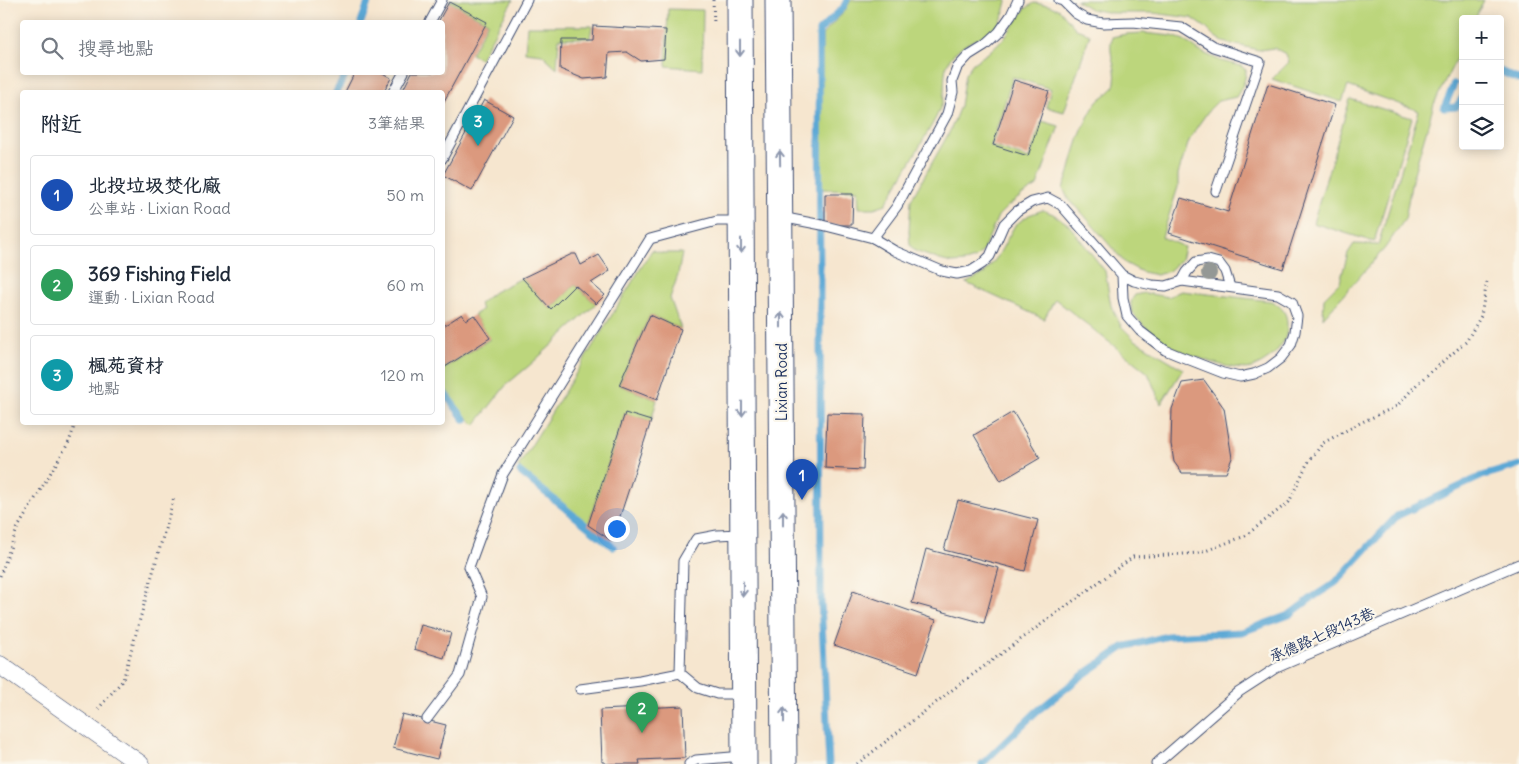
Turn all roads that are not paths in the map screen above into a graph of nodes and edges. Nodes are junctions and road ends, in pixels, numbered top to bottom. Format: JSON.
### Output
{"nodes":[{"id":1,"x":442,"y":0,"type":"edge"},
{"id":2,"x":527,"y":0,"type":"edge"},
{"id":3,"x":740,"y":0,"type":"edge"},
{"id":4,"x":778,"y":0,"type":"edge"},
{"id":5,"x":1018,"y":0,"type":"edge"},
{"id":6,"x":1059,"y":0,"type":"edge"},
{"id":7,"x":431,"y":20,"type":"edge"},
{"id":8,"x":402,"y":75,"type":"edge"},
{"id":9,"x":394,"y":90,"type":"edge"},
{"id":10,"x":445,"y":153,"type":"edge"},
{"id":11,"x":1216,"y":191,"type":"dead end"},
{"id":12,"x":780,"y":217,"type":"junction"},
{"id":13,"x":741,"y":220,"type":"junction"},
{"id":14,"x":873,"y":238,"type":"junction"},
{"id":15,"x":1122,"y":275,"type":"junction"},
{"id":16,"x":1182,"y":281,"type":"junction"},
{"id":17,"x":1230,"y":287,"type":"junction"},
{"id":18,"x":743,"y":544,"type":"junction"},
{"id":19,"x":783,"y":554,"type":"junction"},
{"id":20,"x":1519,"y":564,"type":"edge"},
{"id":21,"x":0,"y":665,"type":"edge"},
{"id":22,"x":680,"y":673,"type":"junction"},
{"id":23,"x":580,"y":689,"type":"dead end"},
{"id":24,"x":744,"y":694,"type":"junction"},
{"id":25,"x":427,"y":719,"type":"dead end"},
{"id":26,"x":743,"y":760,"type":"edge"},
{"id":27,"x":140,"y":764,"type":"edge"},
{"id":28,"x":689,"y":764,"type":"edge"},
{"id":29,"x":784,"y":764,"type":"edge"},
{"id":30,"x":1156,"y":764,"type":"edge"}],
"edges":[{"from":1,"to":7,"type":"lane"},
{"from":2,"to":10,"type":"lane"},
{"from":3,"to":13,"type":"street","one_way":true},
{"from":12,"to":4,"type":"street","name":"Lixian Road","one_way":true},
{"from":5,"to":14,"type":"lane"},
{"from":6,"to":11,"type":"lane"},
{"from":8,"to":9,"type":"lane"},
{"from":12,"to":14,"type":"lane"},
{"from":19,"to":12,"type":"street","name":"Lixian Road","one_way":true},
{"from":13,"to":18,"type":"street","one_way":true},
{"from":13,"to":25,"type":"lane"},
{"from":14,"to":15,"type":"lane"},
{"from":15,"to":16,"type":"lane"},
{"from":15,"to":17,"type":"lane"},
{"from":16,"to":17,"type":"lane"},
{"from":16,"to":17,"type":"lane"},
{"from":18,"to":19,"type":"street"},
{"from":18,"to":22,"type":"lane"},
{"from":18,"to":24,"type":"street","one_way":true},
{"from":29,"to":19,"type":"street","name":"Lixian Road","one_way":true},
{"from":20,"to":30,"type":"lane","name":"承德路七段143巷"},
{"from":21,"to":27,"type":"street"},
{"from":22,"to":23,"type":"lane"},
{"from":22,"to":24,"type":"lane"},
{"from":24,"to":26,"type":"street"},
{"from":26,"to":28,"type":"lane"}]}
